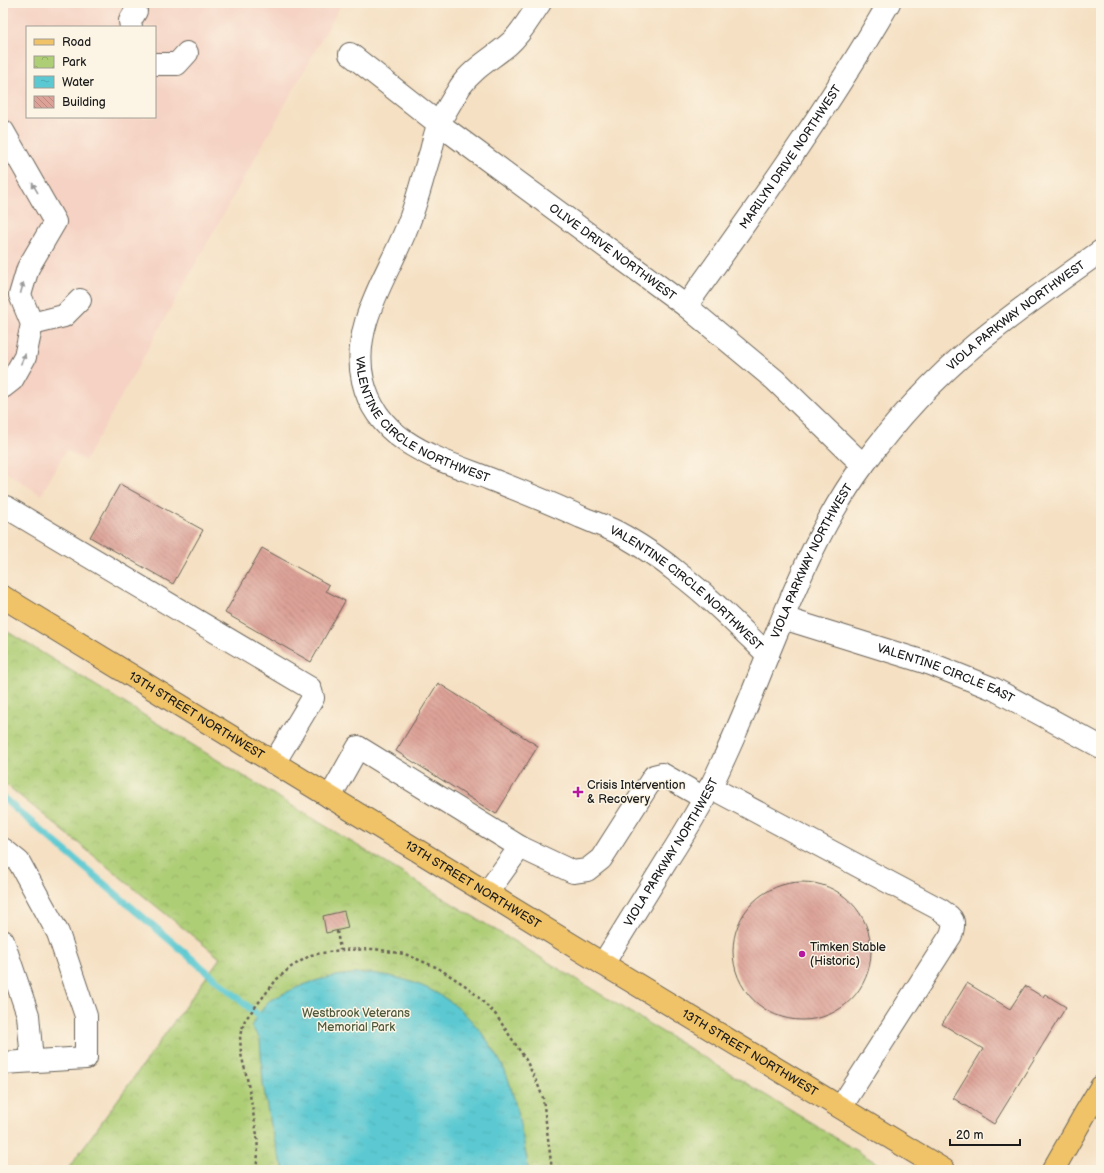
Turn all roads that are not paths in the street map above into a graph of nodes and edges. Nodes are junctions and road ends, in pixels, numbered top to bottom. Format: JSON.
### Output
{"nodes":[{"id":1,"x":540,"y":3,"type":"edge"},
{"id":2,"x":889,"y":3,"type":"edge"},
{"id":3,"x":187,"y":53,"type":"dead end"},
{"id":4,"x":350,"y":54,"type":"dead end"},
{"id":5,"x":156,"y":64,"type":"edge"},
{"id":6,"x":439,"y":124,"type":"junction"},
{"id":7,"x":3,"y":131,"type":"edge"},
{"id":8,"x":1101,"y":251,"type":"edge"},
{"id":9,"x":80,"y":300,"type":"dead end"},
{"id":10,"x":686,"y":306,"type":"junction"},
{"id":11,"x":32,"y":324,"type":"junction"},
{"id":12,"x":3,"y":387,"type":"edge"},
{"id":13,"x":863,"y":465,"type":"junction"},
{"id":14,"x":3,"y":507,"type":"edge"},
{"id":15,"x":3,"y":597,"type":"edge"},
{"id":16,"x":783,"y":618,"type":"junction"},
{"id":17,"x":768,"y":655,"type":"junction"},
{"id":18,"x":1101,"y":747,"type":"edge"},
{"id":19,"x":274,"y":762,"type":"junction"},
{"id":20,"x":707,"y":793,"type":"junction"},
{"id":21,"x":330,"y":797,"type":"junction"},
{"id":22,"x":520,"y":847,"type":"junction"},
{"id":23,"x":3,"y":848,"type":"edge"},
{"id":24,"x":487,"y":893,"type":"junction"},
{"id":25,"x":3,"y":941,"type":"edge"},
{"id":26,"x":603,"y":964,"type":"junction"},
{"id":27,"x":32,"y":1061,"type":"junction"},
{"id":28,"x":3,"y":1063,"type":"edge"},
{"id":29,"x":1101,"y":1087,"type":"edge"},
{"id":30,"x":841,"y":1108,"type":"junction"},
{"id":31,"x":944,"y":1170,"type":"edge"},
{"id":32,"x":1053,"y":1170,"type":"edge"}],
"edges":[{"from":1,"to":6,"type":"street","name":"VALENTINE CIRCLE NORTHWEST"},
{"from":2,"to":10,"type":"street","name":"MARILYN DRIVE NORTHWEST"},
{"from":3,"to":5,"type":"street"},
{"from":4,"to":6,"type":"street","name":"OLIVE DRIVE NORTHWEST"},
{"from":6,"to":10,"type":"street","name":"OLIVE DRIVE NORTHWEST"},
{"from":6,"to":17,"type":"street","name":"VALENTINE CIRCLE NORTHWEST"},
{"from":11,"to":7,"type":"street","one_way":true},
{"from":8,"to":13,"type":"street","name":"VIOLA PARKWAY NORTHWEST"},
{"from":9,"to":11,"type":"street"},
{"from":10,"to":13,"type":"street","name":"OLIVE DRIVE NORTHWEST"},
{"from":12,"to":11,"type":"street","one_way":true},
{"from":13,"to":16,"type":"street","name":"VIOLA PARKWAY NORTHWEST"},
{"from":14,"to":19,"type":"street"},
{"from":15,"to":19,"type":"main road","name":"13TH STREET NORTHWEST"},
{"from":16,"to":17,"type":"street","name":"VIOLA PARKWAY NORTHWEST"},
{"from":16,"to":18,"type":"street","name":"VALENTINE CIRCLE EAST"},
{"from":17,"to":20,"type":"street","name":"VIOLA PARKWAY NORTHWEST"},
{"from":19,"to":21,"type":"main road","name":"13TH STREET NORTHWEST"},
{"from":20,"to":22,"type":"street"},
{"from":20,"to":26,"type":"street","name":"VIOLA PARKWAY NORTHWEST"},
{"from":20,"to":30,"type":"street"},
{"from":21,"to":22,"type":"street"},
{"from":21,"to":24,"type":"main road","name":"13TH STREET NORTHWEST"},
{"from":22,"to":24,"type":"street"},
{"from":23,"to":27,"type":"street"},
{"from":24,"to":26,"type":"main road","name":"13TH STREET NORTHWEST"},
{"from":25,"to":27,"type":"street"},
{"from":26,"to":30,"type":"main road","name":"13TH STREET NORTHWEST"},
{"from":27,"to":28,"type":"street"},
{"from":29,"to":32,"type":"main road"},
{"from":30,"to":31,"type":"main road","name":"13TH STREET NORTHWEST"}]}
